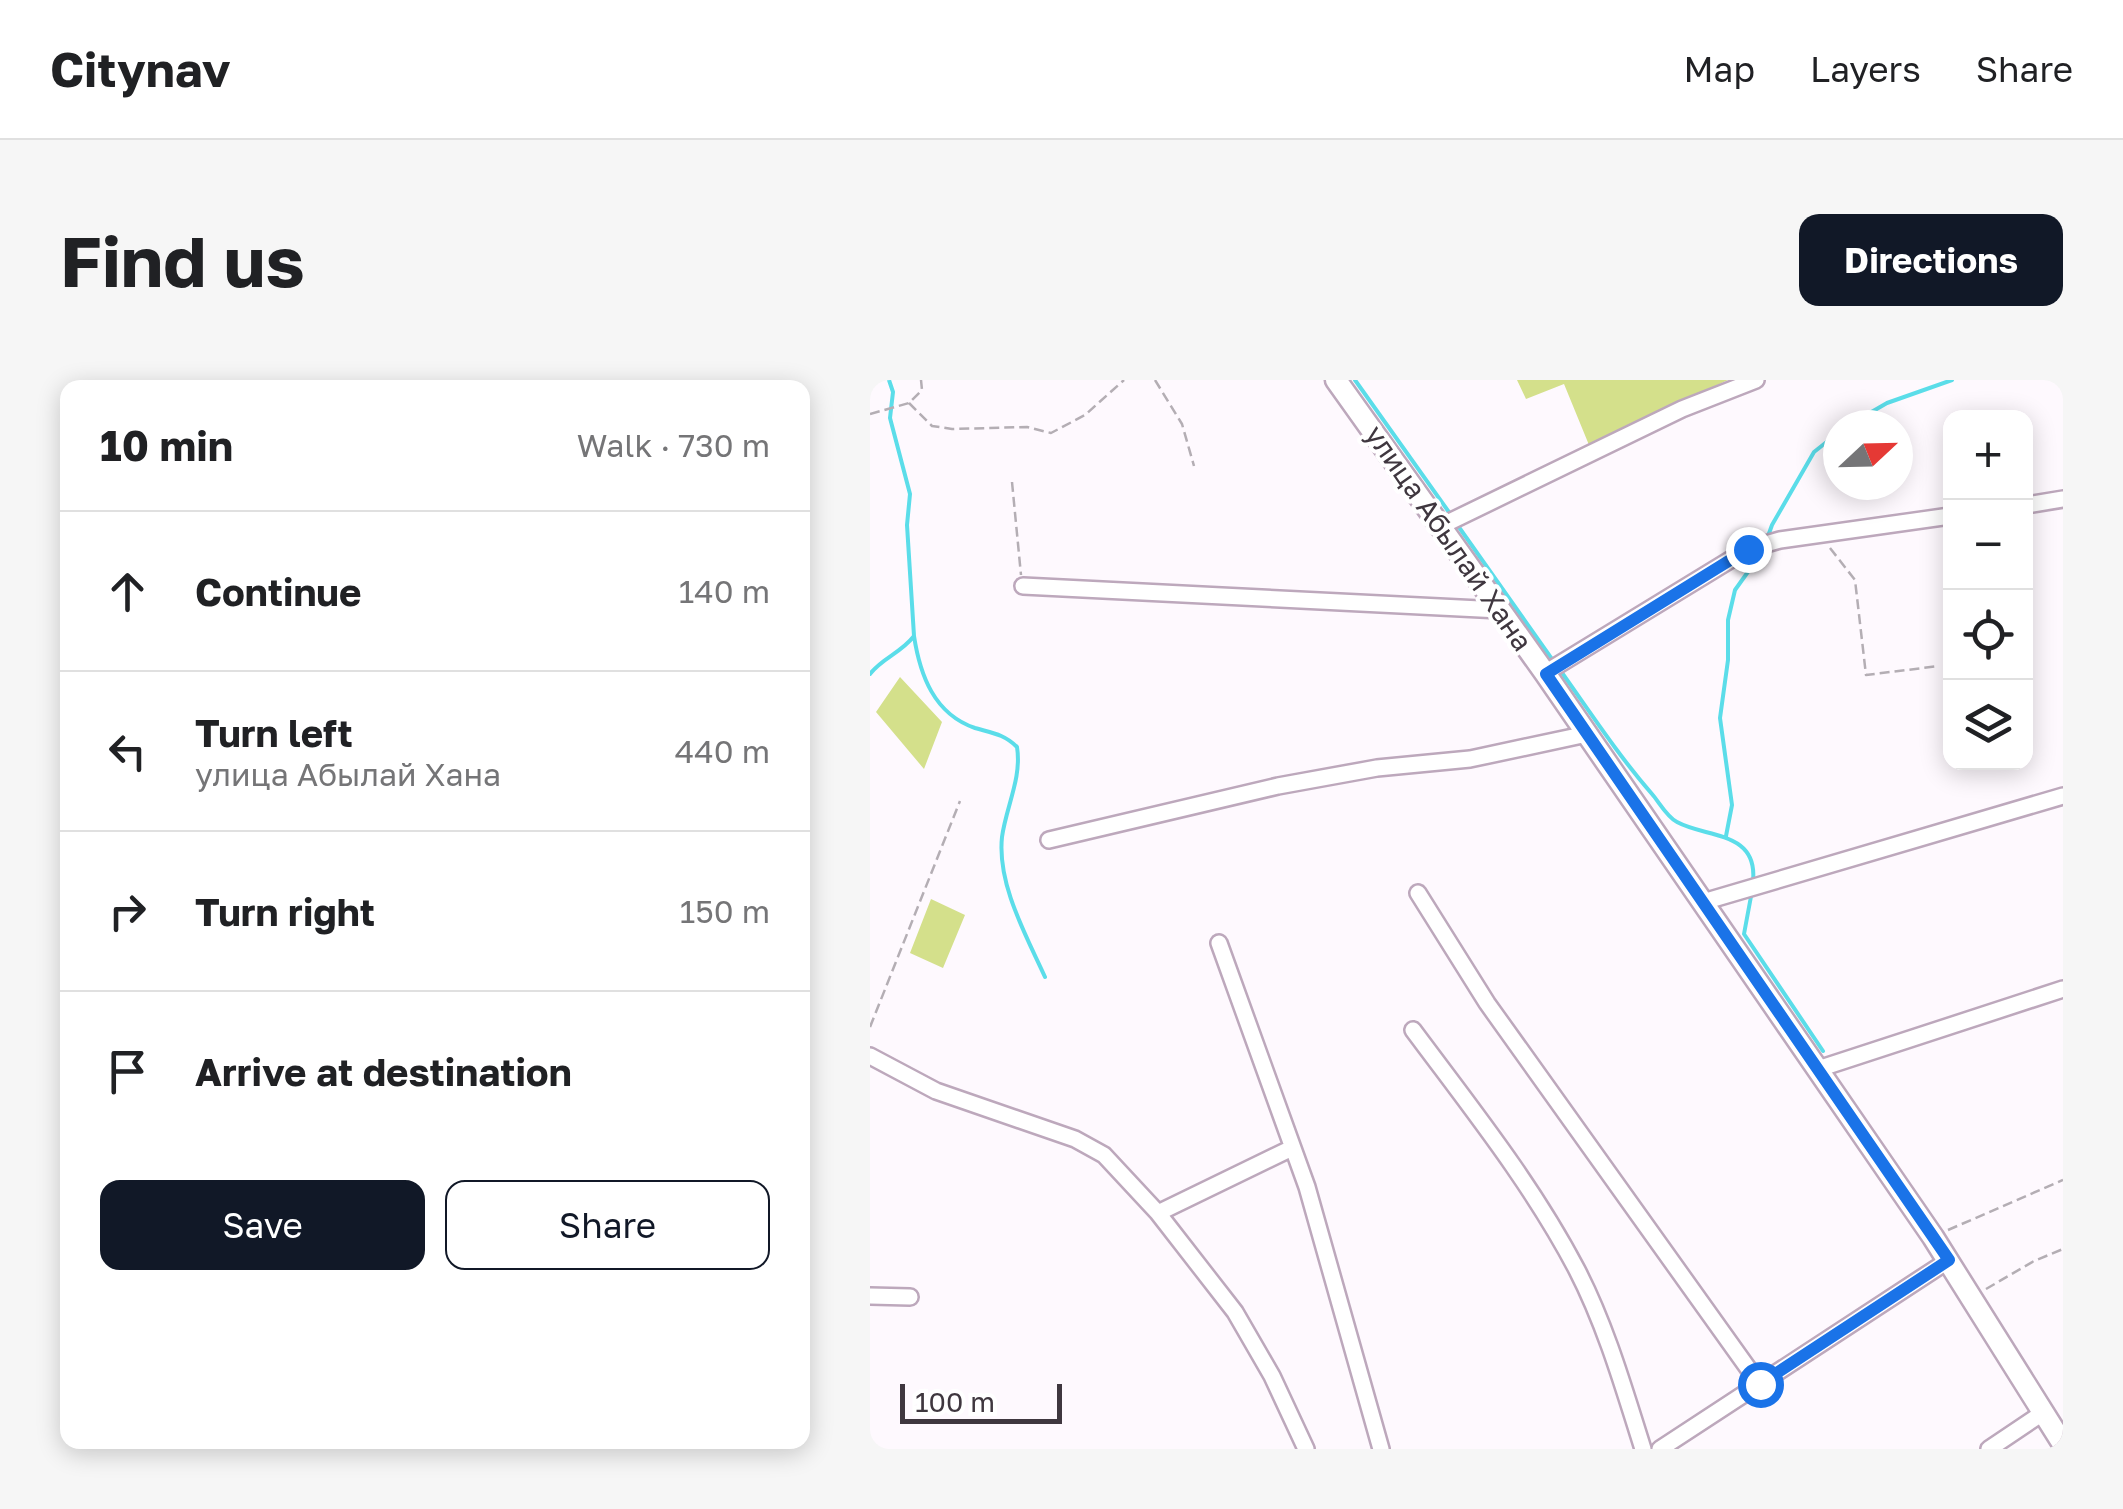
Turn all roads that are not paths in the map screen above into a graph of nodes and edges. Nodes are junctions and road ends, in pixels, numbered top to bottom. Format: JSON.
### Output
{"nodes":[{"id":1,"x":1336,"y":380,"type":"edge"},
{"id":2,"x":1756,"y":380,"type":"edge"},
{"id":3,"x":2063,"y":499,"type":"edge"},
{"id":4,"x":2033,"y":503,"type":"edge"},
{"id":5,"x":1943,"y":517,"type":"edge"},
{"id":6,"x":1441,"y":526,"type":"junction"},
{"id":7,"x":1023,"y":586,"type":"road end"},
{"id":8,"x":1500,"y":610,"type":"junction"},
{"id":9,"x":1546,"y":674,"type":"junction"},
{"id":10,"x":1586,"y":734,"type":"junction"},
{"id":11,"x":2063,"y":796,"type":"edge"},
{"id":12,"x":1050,"y":840,"type":"dead end"},
{"id":13,"x":1418,"y":893,"type":"dead end"},
{"id":14,"x":1703,"y":902,"type":"junction"},
{"id":15,"x":1219,"y":943,"type":"dead end"},
{"id":16,"x":2063,"y":990,"type":"edge"},
{"id":17,"x":1413,"y":1030,"type":"dead end"},
{"id":18,"x":870,"y":1056,"type":"edge"},
{"id":19,"x":1818,"y":1070,"type":"junction"},
{"id":20,"x":1292,"y":1148,"type":"junction"},
{"id":21,"x":1158,"y":1213,"type":"junction"},
{"id":22,"x":1949,"y":1260,"type":"junction"},
{"id":23,"x":870,"y":1296,"type":"edge"},
{"id":24,"x":910,"y":1297,"type":"dead end"},
{"id":25,"x":1760,"y":1384,"type":"junction"},
{"id":26,"x":2044,"y":1412,"type":"junction"},
{"id":27,"x":2063,"y":1444,"type":"edge"},
{"id":28,"x":1306,"y":1449,"type":"edge"},
{"id":29,"x":1381,"y":1449,"type":"edge"},
{"id":30,"x":1644,"y":1449,"type":"edge"},
{"id":31,"x":1660,"y":1449,"type":"edge"},
{"id":32,"x":1989,"y":1449,"type":"edge"}],
"edges":[{"from":1,"to":6,"type":"main road","name":"улица Абылай Хана"},
{"from":2,"to":6,"type":"street"},
{"from":3,"to":4,"type":"street"},
{"from":5,"to":9,"type":"street"},
{"from":6,"to":8,"type":"main road","name":"улица Абылай Хана"},
{"from":7,"to":8,"type":"street"},
{"from":8,"to":9,"type":"main road","name":"улица Абылай Хана"},
{"from":9,"to":10,"type":"main road","name":"улица Абылай Хана"},
{"from":10,"to":12,"type":"street"},
{"from":10,"to":14,"type":"main road","name":"улица Абылай Хана"},
{"from":11,"to":14,"type":"street"},
{"from":13,"to":25,"type":"street"},
{"from":14,"to":19,"type":"main road","name":"улица Абылай Хана"},
{"from":15,"to":20,"type":"street"},
{"from":16,"to":19,"type":"street"},
{"from":17,"to":30,"type":"street"},
{"from":18,"to":21,"type":"street"},
{"from":19,"to":22,"type":"main road","name":"улица Абылай Хана"},
{"from":20,"to":21,"type":"street"},
{"from":20,"to":29,"type":"street"},
{"from":21,"to":28,"type":"street"},
{"from":22,"to":25,"type":"street"},
{"from":22,"to":26,"type":"main road","name":"улица Абылай Хана"},
{"from":23,"to":24,"type":"street"},
{"from":25,"to":31,"type":"street"},
{"from":26,"to":27,"type":"main road","name":"улица Абылай Хана"},
{"from":26,"to":32,"type":"street"}]}
